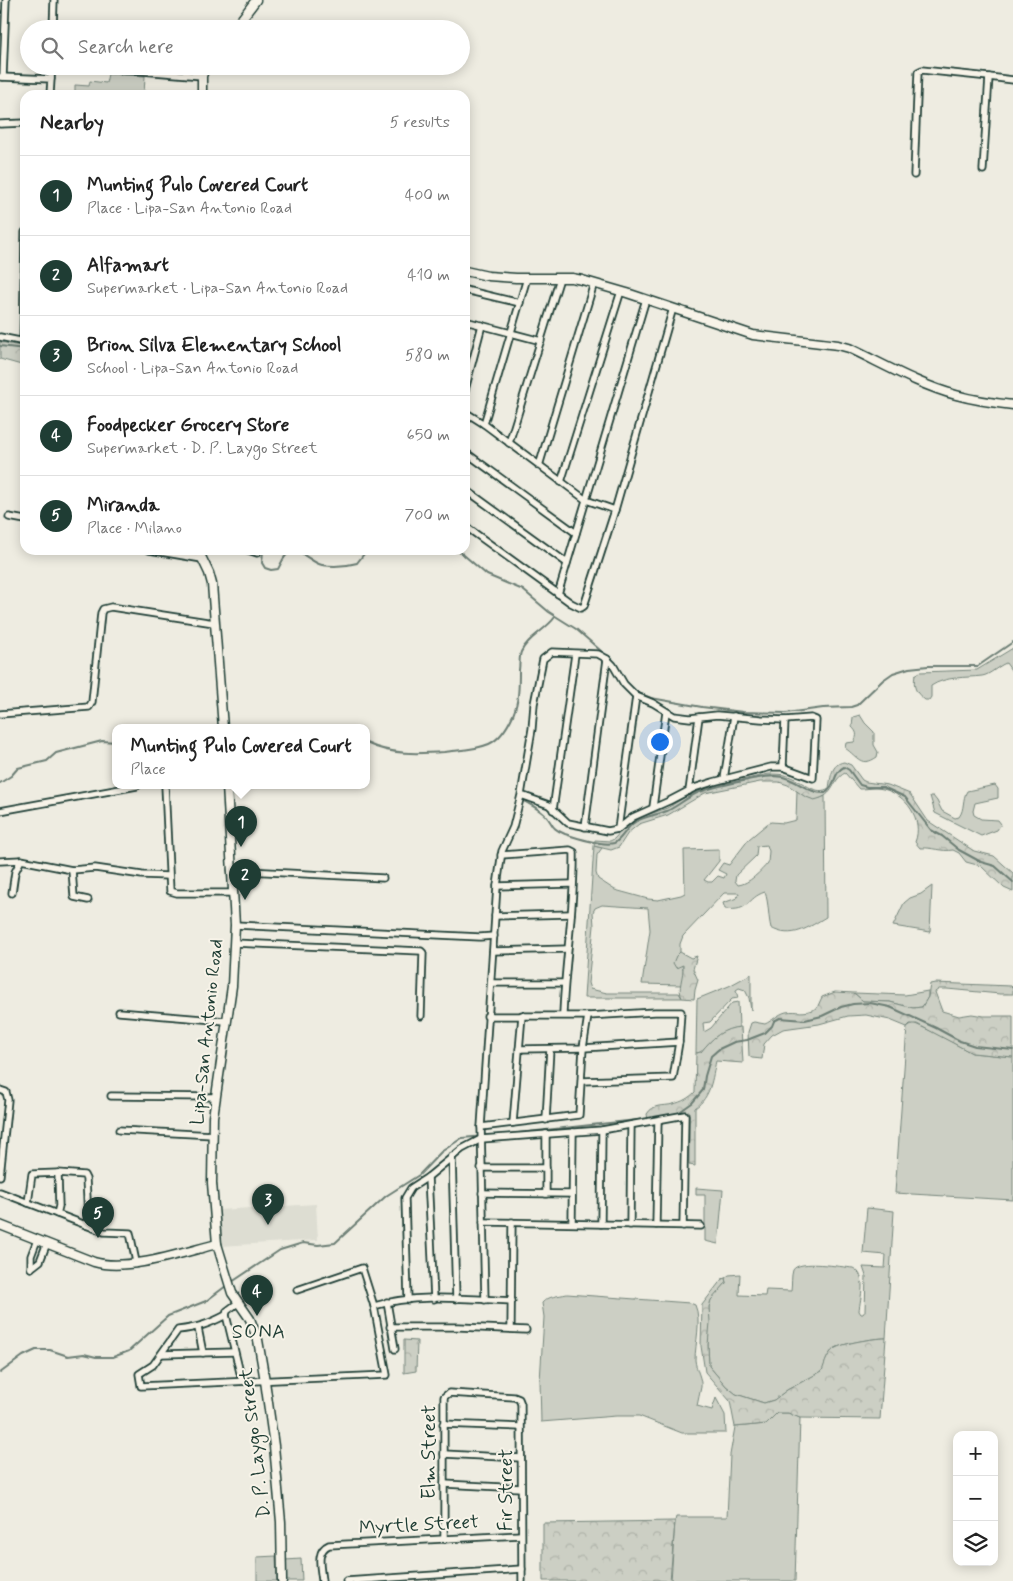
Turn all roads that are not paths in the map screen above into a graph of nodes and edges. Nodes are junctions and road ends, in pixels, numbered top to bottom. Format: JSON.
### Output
{"nodes":[{"id":1,"x":6,"y":0,"type":"edge"},
{"id":2,"x":54,"y":0,"type":"edge"},
{"id":3,"x":256,"y":0,"type":"edge"},
{"id":4,"x":53,"y":20,"type":"edge"},
{"id":5,"x":241,"y":20,"type":"edge"},
{"id":6,"x":2,"y":29,"type":"edge"},
{"id":7,"x":51,"y":75,"type":"edge"},
{"id":8,"x":190,"y":75,"type":"edge"},
{"id":9,"x":202,"y":76,"type":"joint"},
{"id":10,"x":1,"y":77,"type":"edge"},
{"id":11,"x":989,"y":77,"type":"junction"},
{"id":12,"x":51,"y":79,"type":"junction"},
{"id":13,"x":1013,"y":80,"type":"edge"},
{"id":14,"x":50,"y":90,"type":"edge"},
{"id":15,"x":202,"y":90,"type":"edge"},
{"id":16,"x":0,"y":124,"type":"edge"},
{"id":17,"x":20,"y":124,"type":"edge"},
{"id":18,"x":984,"y":170,"type":"dead end"},
{"id":19,"x":914,"y":175,"type":"dead end"},
{"id":20,"x":470,"y":272,"type":"edge"},
{"id":21,"x":527,"y":278,"type":"junction"},
{"id":22,"x":560,"y":278,"type":"junction"},
{"id":23,"x":594,"y":283,"type":"junction"},
{"id":24,"x":470,"y":291,"type":"edge"},
{"id":25,"x":620,"y":291,"type":"junction"},
{"id":26,"x":646,"y":299,"type":"junction"},
{"id":27,"x":520,"y":303,"type":"junction"},
{"id":28,"x":673,"y":308,"type":"junction"},
{"id":29,"x":470,"y":322,"type":"edge"},
{"id":30,"x":482,"y":325,"type":"junction"},
{"id":31,"x":511,"y":332,"type":"junction"},
{"id":32,"x":0,"y":337,"type":"edge"},
{"id":33,"x":541,"y":340,"type":"junction"},
{"id":34,"x":20,"y":341,"type":"edge"},
{"id":35,"x":470,"y":371,"type":"edge"},
{"id":36,"x":1013,"y":405,"type":"edge"},
{"id":37,"x":470,"y":415,"type":"edge"},
{"id":38,"x":484,"y":424,"type":"junction"},
{"id":39,"x":509,"y":443,"type":"junction"},
{"id":40,"x":470,"y":456,"type":"edge"},
{"id":41,"x":539,"y":466,"type":"junction"},
{"id":42,"x":561,"y":482,"type":"junction"},
{"id":43,"x":470,"y":493,"type":"edge"},
{"id":44,"x":586,"y":500,"type":"junction"},
{"id":45,"x":615,"y":510,"type":"junction"},
{"id":46,"x":9,"y":517,"type":"dead end"},
{"id":47,"x":20,"y":519,"type":"edge"},
{"id":48,"x":470,"y":530,"type":"edge"},
{"id":49,"x":576,"y":534,"type":"junction"},
{"id":50,"x":178,"y":555,"type":"edge"},
{"id":51,"x":200,"y":555,"type":"edge"},
{"id":52,"x":202,"y":559,"type":"junction"},
{"id":53,"x":567,"y":563,"type":"junction"},
{"id":54,"x":558,"y":594,"type":"junction"},
{"id":55,"x":214,"y":623,"type":"junction"},
{"id":56,"x":575,"y":654,"type":"junction"},
{"id":57,"x":607,"y":659,"type":"junction"},
{"id":58,"x":636,"y":696,"type":"junction"},
{"id":59,"x":666,"y":712,"type":"junction"},
{"id":60,"x":0,"y":714,"type":"edge"},
{"id":61,"x":734,"y":716,"type":"junction"},
{"id":62,"x":699,"y":717,"type":"junction"},
{"id":63,"x":785,"y":720,"type":"junction"},
{"id":64,"x":223,"y":724,"type":"edge"},
{"id":65,"x":782,"y":767,"type":"junction"},
{"id":66,"x":724,"y":779,"type":"junction"},
{"id":67,"x":121,"y":789,"type":"edge"},
{"id":68,"x":165,"y":789,"type":"edge"},
{"id":69,"x":227,"y":789,"type":"edge"},
{"id":70,"x":689,"y":791,"type":"junction"},
{"id":71,"x":520,"y":795,"type":"junction"},
{"id":72,"x":653,"y":807,"type":"junction"},
{"id":73,"x":553,"y":810,"type":"junction"},
{"id":74,"x":0,"y":811,"type":"edge"},
{"id":75,"x":584,"y":827,"type":"junction"},
{"id":76,"x":618,"y":829,"type":"junction"},
{"id":77,"x":501,"y":855,"type":"junction"},
{"id":78,"x":21,"y":860,"type":"junction"},
{"id":79,"x":0,"y":861,"type":"edge"},
{"id":80,"x":72,"y":870,"type":"junction"},
{"id":81,"x":231,"y":870,"type":"junction"},
{"id":82,"x":168,"y":876,"type":"junction"},
{"id":83,"x":383,"y":878,"type":"dead end"},
{"id":84,"x":572,"y":884,"type":"junction"},
{"id":85,"x":498,"y":886,"type":"junction"},
{"id":86,"x":233,"y":893,"type":"junction"},
{"id":87,"x":12,"y":894,"type":"dead end"},
{"id":88,"x":88,"y":900,"type":"dead end"},
{"id":89,"x":572,"y":914,"type":"junction"},
{"id":90,"x":495,"y":916,"type":"junction"},
{"id":91,"x":235,"y":925,"type":"junction"},
{"id":92,"x":494,"y":936,"type":"junction"},
{"id":93,"x":234,"y":943,"type":"junction"},
{"id":94,"x":567,"y":949,"type":"junction"},
{"id":95,"x":493,"y":951,"type":"junction"},
{"id":96,"x":492,"y":983,"type":"junction"},
{"id":97,"x":564,"y":983,"type":"junction"},
{"id":98,"x":119,"y":1012,"type":"dead end"},
{"id":99,"x":563,"y":1014,"type":"junction"},
{"id":100,"x":421,"y":1016,"type":"dead end"},
{"id":101,"x":487,"y":1016,"type":"junction"},
{"id":102,"x":522,"y":1016,"type":"junction"},
{"id":103,"x":588,"y":1016,"type":"junction"},
{"id":104,"x":226,"y":1021,"type":"junction"},
{"id":105,"x":679,"y":1042,"type":"junction"},
{"id":106,"x":583,"y":1048,"type":"junction"},
{"id":107,"x":519,"y":1049,"type":"junction"},
{"id":108,"x":550,"y":1049,"type":"junction"},
{"id":109,"x":582,"y":1081,"type":"junction"},
{"id":110,"x":0,"y":1090,"type":"edge"},
{"id":111,"x":111,"y":1096,"type":"dead end"},
{"id":112,"x":216,"y":1097,"type":"junction"},
{"id":113,"x":546,"y":1120,"type":"junction"},
{"id":114,"x":658,"y":1121,"type":"junction"},
{"id":115,"x":513,"y":1123,"type":"junction"},
{"id":116,"x":631,"y":1125,"type":"junction"},
{"id":117,"x":481,"y":1128,"type":"junction"},
{"id":118,"x":119,"y":1130,"type":"dead end"},
{"id":119,"x":602,"y":1130,"type":"junction"},
{"id":120,"x":573,"y":1132,"type":"junction"},
{"id":121,"x":546,"y":1134,"type":"junction"},
{"id":122,"x":212,"y":1135,"type":"junction"},
{"id":123,"x":481,"y":1138,"type":"junction"},
{"id":124,"x":452,"y":1156,"type":"junction"},
{"id":125,"x":482,"y":1168,"type":"junction"},
{"id":126,"x":546,"y":1168,"type":"junction"},
{"id":127,"x":58,"y":1173,"type":"junction"},
{"id":128,"x":0,"y":1176,"type":"edge"},
{"id":129,"x":428,"y":1177,"type":"junction"},
{"id":130,"x":0,"y":1192,"type":"edge"},
{"id":131,"x":482,"y":1193,"type":"junction"},
{"id":132,"x":546,"y":1194,"type":"junction"},
{"id":133,"x":572,"y":1194,"type":"junction"},
{"id":134,"x":28,"y":1203,"type":"junction"},
{"id":135,"x":57,"y":1214,"type":"junction"},
{"id":136,"x":483,"y":1222,"type":"junction"},
{"id":137,"x":512,"y":1222,"type":"junction"},
{"id":138,"x":572,"y":1223,"type":"junction"},
{"id":139,"x":601,"y":1224,"type":"junction"},
{"id":140,"x":630,"y":1224,"type":"junction"},
{"id":141,"x":0,"y":1225,"type":"edge"},
{"id":142,"x":86,"y":1225,"type":"junction"},
{"id":143,"x":656,"y":1225,"type":"junction"},
{"id":144,"x":683,"y":1226,"type":"junction"},
{"id":145,"x":701,"y":1226,"type":"dead end"},
{"id":146,"x":37,"y":1240,"type":"junction"},
{"id":147,"x":47,"y":1243,"type":"junction"},
{"id":148,"x":217,"y":1244,"type":"junction"},
{"id":149,"x":136,"y":1262,"type":"junction"},
{"id":150,"x":228,"y":1280,"type":"joint"},
{"id":151,"x":297,"y":1290,"type":"dead end"},
{"id":152,"x":434,"y":1299,"type":"junction"},
{"id":153,"x":456,"y":1299,"type":"junction"},
{"id":154,"x":408,"y":1300,"type":"junction"},
{"id":155,"x":485,"y":1300,"type":"junction"},
{"id":156,"x":512,"y":1301,"type":"junction"},
{"id":157,"x":239,"y":1302,"type":"junction"},
{"id":158,"x":387,"y":1302,"type":"junction"},
{"id":159,"x":374,"y":1306,"type":"junction"},
{"id":160,"x":226,"y":1316,"type":"junction"},
{"id":161,"x":390,"y":1327,"type":"junction"},
{"id":162,"x":198,"y":1328,"type":"junction"},
{"id":163,"x":511,"y":1328,"type":"junction"},
{"id":164,"x":526,"y":1330,"type":"dead end"},
{"id":165,"x":395,"y":1349,"type":"dead end"},
{"id":166,"x":234,"y":1352,"type":"junction"},
{"id":167,"x":203,"y":1353,"type":"junction"},
{"id":168,"x":162,"y":1354,"type":"junction"},
{"id":169,"x":242,"y":1381,"type":"junction"},
{"id":170,"x":265,"y":1381,"type":"junction"},
{"id":171,"x":445,"y":1395,"type":"joint"},
{"id":172,"x":443,"y":1424,"type":"junction"},
{"id":173,"x":520,"y":1427,"type":"junction"},
{"id":174,"x":444,"y":1454,"type":"junction"},
{"id":175,"x":521,"y":1458,"type":"junction"},
{"id":176,"x":444,"y":1484,"type":"junction"},
{"id":177,"x":521,"y":1488,"type":"junction"},
{"id":178,"x":520,"y":1535,"type":"junction"},
{"id":179,"x":444,"y":1539,"type":"junction"},
{"id":180,"x":522,"y":1569,"type":"junction"},
{"id":181,"x":282,"y":1581,"type":"edge"},
{"id":182,"x":322,"y":1581,"type":"edge"},
{"id":183,"x":346,"y":1581,"type":"edge"},
{"id":184,"x":522,"y":1581,"type":"edge"}],
"edges":[{"from":1,"to":6,"type":"street"},
{"from":2,"to":4,"type":"street"},
{"from":3,"to":5,"type":"main road"},
{"from":6,"to":10,"type":"street"},
{"from":7,"to":12,"type":"street"},
{"from":8,"to":9,"type":"street"},
{"from":9,"to":15,"type":"main road"},
{"from":10,"to":12,"type":"street"},
{"from":11,"to":13,"type":"street"},
{"from":11,"to":18,"type":"street"},
{"from":11,"to":19,"type":"street"},
{"from":12,"to":14,"type":"street"},
{"from":16,"to":17,"type":"street"},
{"from":20,"to":21,"type":"main road"},
{"from":21,"to":22,"type":"main road"},
{"from":21,"to":27,"type":"street"},
{"from":22,"to":23,"type":"main road"},
{"from":22,"to":33,"type":"street"},
{"from":23,"to":25,"type":"main road"},
{"from":23,"to":41,"type":"street"},
{"from":24,"to":27,"type":"street"},
{"from":25,"to":26,"type":"main road"},
{"from":25,"to":42,"type":"street"},
{"from":26,"to":28,"type":"main road"},
{"from":26,"to":44,"type":"street"},
{"from":27,"to":31,"type":"street"},
{"from":28,"to":36,"type":"main road"},
{"from":28,"to":45,"type":"street"},
{"from":29,"to":30,"type":"street"},
{"from":30,"to":31,"type":"street"},
{"from":30,"to":35,"type":"street"},
{"from":31,"to":33,"type":"street"},
{"from":31,"to":38,"type":"street"},
{"from":32,"to":34,"type":"street"},
{"from":33,"to":39,"type":"street"},
{"from":37,"to":38,"type":"street"},
{"from":38,"to":39,"type":"street"},
{"from":39,"to":41,"type":"street"},
{"from":40,"to":49,"type":"street"},
{"from":41,"to":42,"type":"street"},
{"from":42,"to":44,"type":"street"},
{"from":43,"to":53,"type":"street"},
{"from":44,"to":45,"type":"street"},
{"from":44,"to":49,"type":"street"},
{"from":45,"to":54,"type":"street"},
{"from":46,"to":47,"type":"street"},
{"from":48,"to":54,"type":"street"},
{"from":49,"to":53,"type":"street"},
{"from":50,"to":52,"type":"street"},
{"from":51,"to":52,"type":"main road"},
{"from":52,"to":55,"type":"main road"},
{"from":53,"to":54,"type":"street"},
{"from":55,"to":60,"type":"street"},
{"from":55,"to":64,"type":"main road"},
{"from":56,"to":57,"type":"street"},
{"from":56,"to":71,"type":"street"},
{"from":56,"to":73,"type":"street"},
{"from":57,"to":58,"type":"street"},
{"from":57,"to":75,"type":"street"},
{"from":58,"to":59,"type":"street"},
{"from":58,"to":76,"type":"street"},
{"from":59,"to":62,"type":"street"},
{"from":59,"to":72,"type":"street"},
{"from":61,"to":62,"type":"street"},
{"from":61,"to":63,"type":"street"},
{"from":61,"to":66,"type":"street"},
{"from":62,"to":70,"type":"street"},
{"from":63,"to":65,"type":"street"},
{"from":63,"to":65,"type":"street"},
{"from":65,"to":66,"type":"street"},
{"from":66,"to":70,"type":"street"},
{"from":67,"to":74,"type":"street"},
{"from":68,"to":82,"type":"street"},
{"from":69,"to":81,"type":"main road","name":"Lipa-San Antonio Road"},
{"from":70,"to":72,"type":"street"},
{"from":71,"to":73,"type":"street"},
{"from":71,"to":77,"type":"street"},
{"from":72,"to":76,"type":"street"},
{"from":73,"to":75,"type":"street"},
{"from":75,"to":76,"type":"street"},
{"from":77,"to":84,"type":"street"},
{"from":77,"to":85,"type":"street"},
{"from":78,"to":79,"type":"street"},
{"from":78,"to":80,"type":"street"},
{"from":78,"to":87,"type":"street"},
{"from":80,"to":82,"type":"street"},
{"from":80,"to":88,"type":"street"},
{"from":81,"to":83,"type":"street"},
{"from":81,"to":86,"type":"main road","name":"Lipa-San Antonio Road"},
{"from":82,"to":86,"type":"street"},
{"from":84,"to":85,"type":"street"},
{"from":84,"to":89,"type":"street"},
{"from":85,"to":90,"type":"street"},
{"from":86,"to":91,"type":"main road","name":"Lipa-San Antonio Road"},
{"from":89,"to":90,"type":"street"},
{"from":89,"to":94,"type":"street"},
{"from":90,"to":92,"type":"street"},
{"from":91,"to":92,"type":"street"},
{"from":91,"to":93,"type":"main road","name":"Lipa-San Antonio Road"},
{"from":92,"to":95,"type":"street"},
{"from":93,"to":100,"type":"street"},
{"from":93,"to":104,"type":"main road","name":"Lipa-San Antonio Road"},
{"from":94,"to":95,"type":"street"},
{"from":94,"to":97,"type":"street"},
{"from":95,"to":96,"type":"street"},
{"from":96,"to":97,"type":"street"},
{"from":96,"to":101,"type":"street"},
{"from":97,"to":99,"type":"street"},
{"from":98,"to":104,"type":"street"},
{"from":99,"to":102,"type":"street"},
{"from":99,"to":103,"type":"street"},
{"from":101,"to":102,"type":"street"},
{"from":101,"to":117,"type":"street"},
{"from":102,"to":107,"type":"street"},
{"from":103,"to":105,"type":"street"},
{"from":103,"to":106,"type":"street"},
{"from":104,"to":112,"type":"main road","name":"Lipa-San Antonio Road"},
{"from":105,"to":106,"type":"street"},
{"from":105,"to":109,"type":"street"},
{"from":106,"to":108,"type":"street"},
{"from":106,"to":109,"type":"street"},
{"from":107,"to":108,"type":"street"},
{"from":107,"to":115,"type":"street"},
{"from":108,"to":113,"type":"street"},
{"from":109,"to":113,"type":"street"},
{"from":110,"to":128,"type":"street"},
{"from":111,"to":112,"type":"street"},
{"from":112,"to":122,"type":"main road","name":"Lipa-San Antonio Road"},
{"from":113,"to":115,"type":"street"},
{"from":114,"to":116,"type":"street"},
{"from":114,"to":143,"type":"street"},
{"from":114,"to":144,"type":"street"},
{"from":115,"to":117,"type":"street"},
{"from":116,"to":119,"type":"street"},
{"from":116,"to":140,"type":"street"},
{"from":117,"to":123,"type":"street"},
{"from":118,"to":122,"type":"street"},
{"from":119,"to":120,"type":"street"},
{"from":119,"to":139,"type":"street"},
{"from":120,"to":121,"type":"street"},
{"from":120,"to":133,"type":"street"},
{"from":121,"to":123,"type":"street"},
{"from":121,"to":126,"type":"street"},
{"from":122,"to":148,"type":"main road","name":"Lipa-San Antonio Road"},
{"from":123,"to":124,"type":"street"},
{"from":123,"to":125,"type":"street"},
{"from":124,"to":129,"type":"street"},
{"from":124,"to":153,"type":"street"},
{"from":125,"to":126,"type":"street"},
{"from":125,"to":131,"type":"street"},
{"from":126,"to":132,"type":"street"},
{"from":127,"to":134,"type":"street"},
{"from":127,"to":135,"type":"street"},
{"from":127,"to":142,"type":"street"},
{"from":129,"to":152,"type":"street"},
{"from":129,"to":154,"type":"street"},
{"from":130,"to":134,"type":"street"},
{"from":131,"to":132,"type":"street"},
{"from":131,"to":136,"type":"street"},
{"from":132,"to":133,"type":"street"},
{"from":133,"to":138,"type":"street"},
{"from":134,"to":135,"type":"street"},
{"from":135,"to":142,"type":"street"},
{"from":136,"to":137,"type":"street"},
{"from":136,"to":155,"type":"street"},
{"from":137,"to":138,"type":"street"},
{"from":137,"to":156,"type":"street"},
{"from":138,"to":139,"type":"street"},
{"from":139,"to":140,"type":"street"},
{"from":140,"to":143,"type":"street"},
{"from":141,"to":146,"type":"main road"},
{"from":142,"to":149,"type":"street"},
{"from":143,"to":144,"type":"street"},
{"from":144,"to":145,"type":"street"},
{"from":146,"to":147,"type":"main road"},
{"from":146,"to":147,"type":"street"},
{"from":147,"to":149,"type":"main road"},
{"from":148,"to":149,"type":"main road"},
{"from":148,"to":150,"type":"main road","name":"Lipa-San Antonio Road"},
{"from":150,"to":157,"type":"main road","name":"D. P. Laygo Street"},
{"from":151,"to":159,"type":"street"},
{"from":152,"to":153,"type":"street"},
{"from":152,"to":154,"type":"street"},
{"from":153,"to":155,"type":"street"},
{"from":154,"to":158,"type":"street"},
{"from":155,"to":156,"type":"street"},
{"from":156,"to":163,"type":"street"},
{"from":157,"to":160,"type":"street"},
{"from":157,"to":170,"type":"main road","name":"D. P. Laygo Street"},
{"from":158,"to":159,"type":"street"},
{"from":158,"to":161,"type":"street"},
{"from":159,"to":170,"type":"street"},
{"from":160,"to":162,"type":"street"},
{"from":160,"to":166,"type":"street"},
{"from":161,"to":163,"type":"street"},
{"from":161,"to":165,"type":"street"},
{"from":162,"to":167,"type":"street"},
{"from":162,"to":168,"type":"street"},
{"from":163,"to":164,"type":"street"},
{"from":166,"to":167,"type":"street"},
{"from":166,"to":169,"type":"street"},
{"from":167,"to":168,"type":"street"},
{"from":168,"to":169,"type":"street"},
{"from":169,"to":170,"type":"street"},
{"from":170,"to":181,"type":"main road","name":"D. P. Laygo Street"},
{"from":171,"to":172,"type":"street","name":"Elm Street"},
{"from":171,"to":173,"type":"street","name":"Fir Street"},
{"from":172,"to":173,"type":"street"},
{"from":172,"to":174,"type":"street","name":"Elm Street"},
{"from":173,"to":175,"type":"street","name":"Fir Street"},
{"from":174,"to":175,"type":"street"},
{"from":174,"to":176,"type":"street","name":"Elm Street"},
{"from":175,"to":177,"type":"street","name":"Fir Street"},
{"from":176,"to":177,"type":"street"},
{"from":176,"to":179,"type":"street","name":"Elm Street"},
{"from":177,"to":178,"type":"street","name":"Fir Street"},
{"from":178,"to":179,"type":"street","name":"Myrtle Street"},
{"from":178,"to":180,"type":"street","name":"Fir Street"},
{"from":179,"to":182,"type":"street","name":"Myrtle Street"},
{"from":180,"to":183,"type":"street"},
{"from":180,"to":184,"type":"street","name":"Fir Street"}]}
